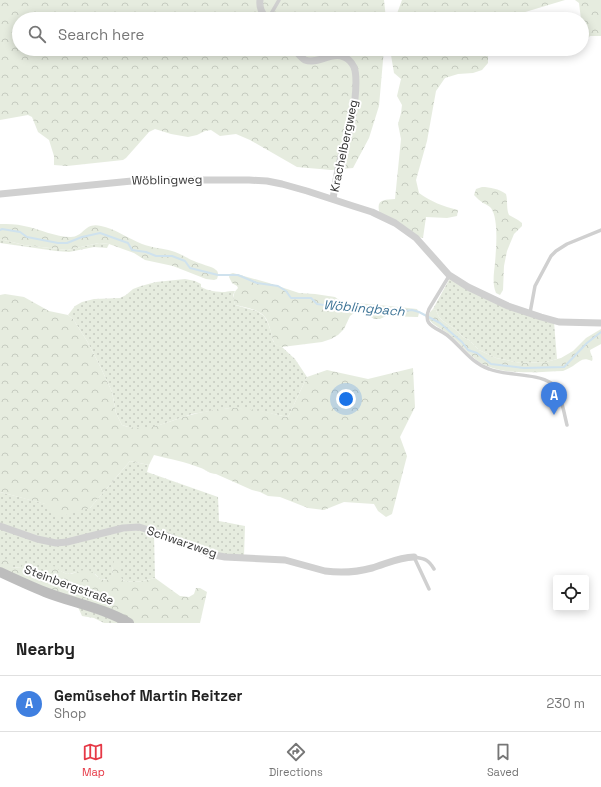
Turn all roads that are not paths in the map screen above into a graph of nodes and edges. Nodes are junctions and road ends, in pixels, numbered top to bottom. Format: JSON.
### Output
{"nodes":[{"id":1,"x":260,"y":0,"type":"edge"},
{"id":2,"x":279,"y":0,"type":"edge"},
{"id":3,"x":262,"y":12,"type":"edge"},
{"id":4,"x":272,"y":12,"type":"edge"},
{"id":5,"x":301,"y":56,"type":"edge"},
{"id":6,"x":332,"y":56,"type":"edge"},
{"id":7,"x":343,"y":56,"type":"edge"},
{"id":8,"x":0,"y":194,"type":"edge"},
{"id":9,"x":333,"y":199,"type":"junction"},
{"id":10,"x":601,"y":230,"type":"edge"},
{"id":11,"x":450,"y":275,"type":"junction"},
{"id":12,"x":530,"y":314,"type":"junction"},
{"id":13,"x":601,"y":323,"type":"edge"},
{"id":14,"x":567,"y":425,"type":"dead end"},
{"id":15,"x":0,"y":526,"type":"edge"},
{"id":16,"x":414,"y":557,"type":"junction"},
{"id":17,"x":434,"y":569,"type":"dead end"},
{"id":18,"x":0,"y":572,"type":"edge"},
{"id":19,"x":429,"y":589,"type":"dead end"},
{"id":20,"x":129,"y":623,"type":"edge"}],
"edges":[{"from":1,"to":3,"type":"street"},
{"from":2,"to":4,"type":"lane"},
{"from":5,"to":6,"type":"street","name":"Krachelbergweg"},
{"from":7,"to":9,"type":"street","name":"Krachelbergweg"},
{"from":8,"to":9,"type":"street","name":"Wöblingweg"},
{"from":9,"to":11,"type":"street","name":"Wöblingweg"},
{"from":10,"to":12,"type":"lane"},
{"from":11,"to":12,"type":"street","name":"Wöblingweg"},
{"from":11,"to":14,"type":"lane"},
{"from":12,"to":13,"type":"street","name":"Wöblingweg"},
{"from":15,"to":16,"type":"street","name":"Schwarzweg"},
{"from":16,"to":17,"type":"lane"},
{"from":16,"to":19,"type":"lane"},
{"from":18,"to":20,"type":"street","name":"Steinbergstraße"}]}
